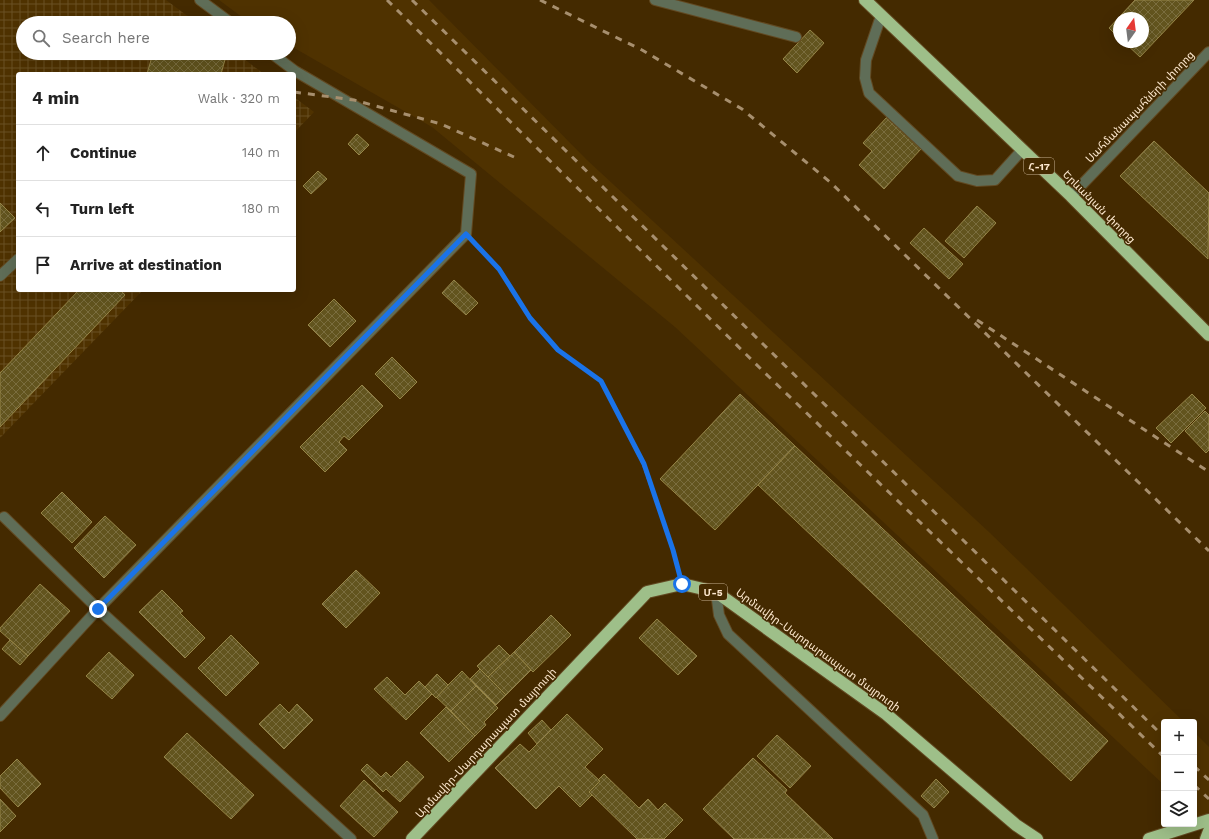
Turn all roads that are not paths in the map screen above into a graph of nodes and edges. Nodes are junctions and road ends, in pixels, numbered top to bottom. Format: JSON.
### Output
{"nodes":[{"id":1,"x":200,"y":0,"type":"edge"},
{"id":2,"x":655,"y":0,"type":"edge"},
{"id":3,"x":865,"y":0,"type":"edge"},
{"id":4,"x":222,"y":16,"type":"edge"},
{"id":5,"x":881,"y":16,"type":"junction"},
{"id":6,"x":796,"y":37,"type":"dead end"},
{"id":7,"x":1209,"y":52,"type":"edge"},
{"id":8,"x":280,"y":60,"type":"edge"},
{"id":9,"x":1022,"y":150,"type":"junction"},
{"id":10,"x":1071,"y":196,"type":"junction"},
{"id":11,"x":16,"y":261,"type":"edge"},
{"id":12,"x":0,"y":276,"type":"edge"},
{"id":13,"x":1209,"y":335,"type":"edge"},
{"id":14,"x":4,"y":517,"type":"dead end"},
{"id":15,"x":716,"y":592,"type":"junction"},
{"id":16,"x":98,"y":609,"type":"junction"},
{"id":17,"x":0,"y":716,"type":"edge"},
{"id":18,"x":1209,"y":820,"type":"edge"},
{"id":19,"x":1209,"y":831,"type":"edge"},
{"id":20,"x":351,"y":839,"type":"edge"},
{"id":21,"x":412,"y":839,"type":"edge"},
{"id":22,"x":933,"y":839,"type":"edge"},
{"id":23,"x":1037,"y":839,"type":"edge"},
{"id":24,"x":1149,"y":839,"type":"edge"},
{"id":25,"x":1206,"y":839,"type":"edge"}],
"edges":[{"from":1,"to":4,"type":"street"},
{"from":2,"to":6,"type":"street"},
{"from":3,"to":5,"type":"highway","name":"Երևանյան փողոց","number":"Հ-17"},
{"from":5,"to":9,"type":"highway","name":"Երևանյան փողոց","number":"Հ-17"},
{"from":5,"to":9,"type":"street"},
{"from":7,"to":10,"type":"street","name":"Սահմանապահների փողոց"},
{"from":8,"to":16,"type":"street"},
{"from":9,"to":10,"type":"highway","name":"Երևանյան փողոց","number":"Հ-17"},
{"from":10,"to":13,"type":"highway","name":"Երևանյան փողոց","number":"Հ-17"},
{"from":11,"to":12,"type":"street"},
{"from":14,"to":16,"type":"street"},
{"from":15,"to":21,"type":"highway","name":"Արմավիր-Սարդարապատ մայրուղի","number":"Մ-5"},
{"from":15,"to":22,"type":"street"},
{"from":15,"to":23,"type":"highway","name":"Արմավիր-Սարդարապատ մայրուղի","number":"Մ-5"},
{"from":16,"to":17,"type":"street"},
{"from":16,"to":20,"type":"street"},
{"from":18,"to":24,"type":"highway"},
{"from":19,"to":25,"type":"highway"}]}
